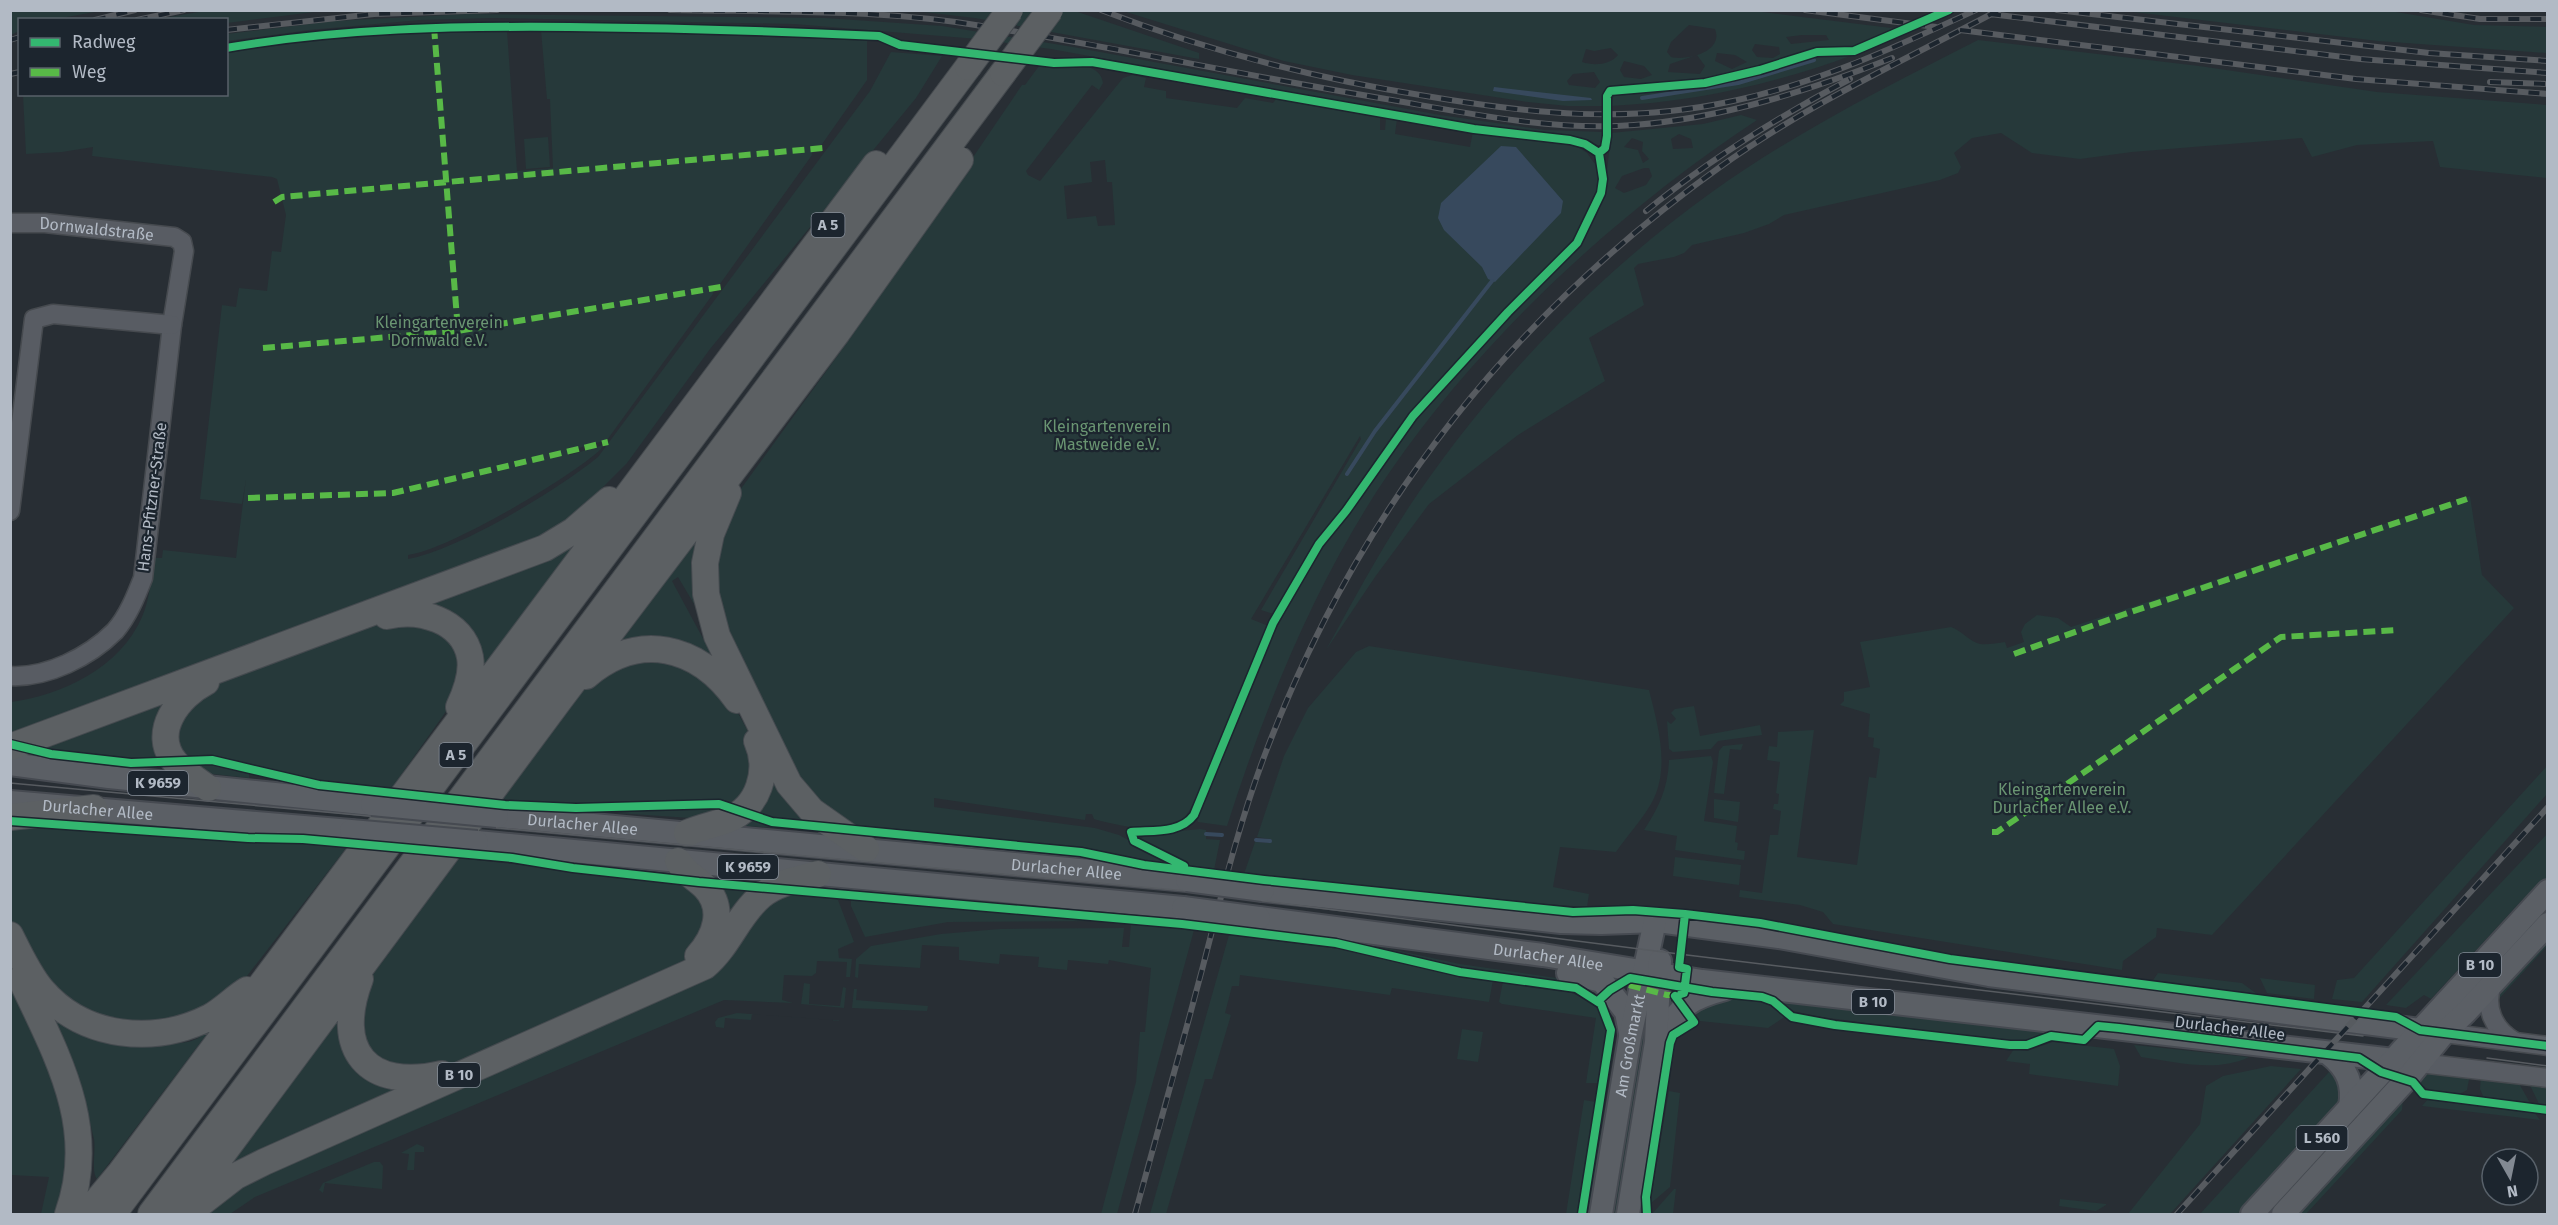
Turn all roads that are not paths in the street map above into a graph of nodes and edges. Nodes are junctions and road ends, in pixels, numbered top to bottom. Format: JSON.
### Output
{"nodes":[{"id":1,"x":1010,"y":10,"type":"edge"},
{"id":2,"x":1050,"y":10,"type":"edge"},
{"id":3,"x":1059,"y":10,"type":"edge"},
{"id":4,"x":1012,"y":74,"type":"junction"},
{"id":5,"x":930,"y":118,"type":"junction"},
{"id":6,"x":10,"y":223,"type":"edge"},
{"id":7,"x":182,"y":242,"type":"joint"},
{"id":8,"x":172,"y":325,"type":"junction"},
{"id":9,"x":665,"y":442,"type":"junction"},
{"id":10,"x":748,"y":449,"type":"junction"},
{"id":11,"x":10,"y":511,"type":"edge"},
{"id":12,"x":10,"y":676,"type":"edge"},
{"id":13,"x":561,"y":698,"type":"junction"},
{"id":14,"x":444,"y":740,"type":"junction"},
{"id":15,"x":10,"y":747,"type":"edge"},
{"id":16,"x":10,"y":764,"type":"edge"},
{"id":17,"x":208,"y":788,"type":"junction"},
{"id":18,"x":10,"y":802,"type":"edge"},
{"id":19,"x":94,"y":808,"type":"junction"},
{"id":20,"x":10,"y":817,"type":"edge"},
{"id":21,"x":687,"y":833,"type":"junction"},
{"id":22,"x":866,"y":849,"type":"junction"},
{"id":23,"x":678,"y":861,"type":"junction"},
{"id":24,"x":818,"y":874,"type":"junction"},
{"id":25,"x":914,"y":882,"type":"joint"},
{"id":26,"x":2547,"y":891,"type":"edge"},
{"id":27,"x":1654,"y":921,"type":"junction"},
{"id":28,"x":2547,"y":924,"type":"edge"},
{"id":29,"x":10,"y":935,"type":"edge"},
{"id":30,"x":10,"y":955,"type":"edge"},
{"id":31,"x":1544,"y":955,"type":"junction"},
{"id":32,"x":369,"y":956,"type":"junction"},
{"id":33,"x":1652,"y":974,"type":"junction"},
{"id":34,"x":263,"y":981,"type":"junction"},
{"id":35,"x":2492,"y":984,"type":"junction"},
{"id":36,"x":1741,"y":986,"type":"junction"},
{"id":37,"x":2420,"y":1030,"type":"junction"},
{"id":38,"x":2444,"y":1033,"type":"junction"},
{"id":39,"x":1630,"y":1038,"type":"junction"},
{"id":40,"x":2516,"y":1041,"type":"junction"},
{"id":41,"x":1656,"y":1042,"type":"junction"},
{"id":42,"x":2547,"y":1046,"type":"edge"},
{"id":43,"x":2329,"y":1054,"type":"junction"},
{"id":44,"x":2392,"y":1061,"type":"junction"},
{"id":45,"x":2420,"y":1063,"type":"junction"},
{"id":46,"x":2547,"y":1078,"type":"edge"},
{"id":47,"x":2350,"y":1107,"type":"junction"},
{"id":48,"x":68,"y":1215,"type":"edge"},
{"id":49,"x":86,"y":1215,"type":"edge"},
{"id":50,"x":113,"y":1215,"type":"edge"},
{"id":51,"x":151,"y":1215,"type":"edge"},
{"id":52,"x":178,"y":1215,"type":"edge"},
{"id":53,"x":190,"y":1215,"type":"edge"},
{"id":54,"x":1601,"y":1215,"type":"edge"},
{"id":55,"x":1628,"y":1215,"type":"edge"},
{"id":56,"x":2252,"y":1215,"type":"edge"},
{"id":57,"x":2283,"y":1215,"type":"edge"}],
"edges":[{"from":1,"to":5,"type":"highway","number":"A 5","bridge":true},
{"from":2,"to":4,"type":"highway","number":"A 5","bridge":true},
{"from":3,"to":4,"type":"highway"},
{"from":4,"to":10,"type":"highway"},
{"from":4,"to":51,"type":"highway","number":"A 5"},
{"from":5,"to":9,"type":"highway","number":"A 5"},
{"from":5,"to":50,"type":"highway","number":"A 5"},
{"from":6,"to":7,"type":"street","name":"Dornwaldstraße"},
{"from":7,"to":8,"type":"street","name":"Hans-Pfitzner-Straße"},
{"from":8,"to":11,"type":"street"},
{"from":8,"to":12,"type":"street","name":"Hans-Pfitzner-Straße"},
{"from":9,"to":14,"type":"highway","number":"A 5"},
{"from":9,"to":15,"type":"highway"},
{"from":10,"to":13,"type":"highway"},
{"from":10,"to":22,"type":"highway"},
{"from":13,"to":21,"type":"highway"},
{"from":13,"to":32,"type":"highway"},
{"from":14,"to":17,"type":"highway"},
{"from":14,"to":34,"type":"highway","number":"A 5"},
{"from":16,"to":17,"type":"main road","name":"Durlacher Allee","number":"K 9659"},
{"from":17,"to":21,"type":"main road","name":"Durlacher Allee","bridge":true},
{"from":18,"to":19,"type":"main road","name":"Durlacher Allee","number":"K 9659"},
{"from":19,"to":20,"type":"highway"},
{"from":19,"to":23,"type":"main road","name":"Durlacher Allee","number":"K 9659","bridge":true},
{"from":21,"to":22,"type":"main road","name":"Durlacher Allee"},
{"from":22,"to":27,"type":"main road","name":"Durlacher Allee","bridge":true},
{"from":23,"to":24,"type":"main road","name":"Durlacher Allee","number":"K 9659"},
{"from":23,"to":32,"type":"highway"},
{"from":24,"to":25,"type":"main road","name":"Durlacher Allee","number":"K 9659"},
{"from":24,"to":53,"type":"highway","number":"B 10"},
{"from":25,"to":31,"type":"main road","name":"Durlacher Allee","number":"B 10","bridge":true},
{"from":26,"to":37,"type":"main road","number":"B 10"},
{"from":27,"to":33,"type":"main road","name":"Am Großmarkt"},
{"from":27,"to":37,"type":"main road","name":"Durlacher Allee"},
{"from":28,"to":35,"type":"main road","number":"B 10"},
{"from":29,"to":34,"type":"highway"},
{"from":30,"to":48,"type":"highway"},
{"from":31,"to":33,"type":"main road","name":"Durlacher Allee","number":"B 10"},
{"from":31,"to":39,"type":"main road"},
{"from":32,"to":52,"type":"highway"},
{"from":33,"to":36,"type":"main road","name":"Durlacher Allee","number":"B 10"},
{"from":33,"to":39,"type":"main road","name":"Am Großmarkt"},
{"from":33,"to":41,"type":"main road","name":"Am Großmarkt"},
{"from":34,"to":49,"type":"highway","number":"A 5"},
{"from":35,"to":38,"type":"main road","number":"B 10"},
{"from":35,"to":40,"type":"street"},
{"from":36,"to":41,"type":"main road"},
{"from":36,"to":43,"type":"main road","name":"Durlacher Allee","number":"B 10"},
{"from":37,"to":38,"type":"main road","name":"Durlacher Allee"},
{"from":37,"to":44,"type":"main road"},
{"from":38,"to":40,"type":"street","name":"Durlacher Allee"},
{"from":38,"to":45,"type":"main road","number":"B 10"},
{"from":39,"to":54,"type":"main road","name":"Am Großmarkt"},
{"from":40,"to":42,"type":"street","name":"Durlacher Allee"},
{"from":41,"to":55,"type":"main road","name":"Am Großmarkt"},
{"from":43,"to":44,"type":"main road","name":"Durlacher Allee","number":"B 10"},
{"from":43,"to":47,"type":"main road"},
{"from":44,"to":45,"type":"main road","name":"Durlacher Allee","number":"B 10"},
{"from":44,"to":47,"type":"main road","number":"L 560"},
{"from":45,"to":46,"type":"street","name":"Durlacher Allee"},
{"from":45,"to":57,"type":"main road","number":"L 560"},
{"from":47,"to":56,"type":"main road","number":"L 560"}]}
